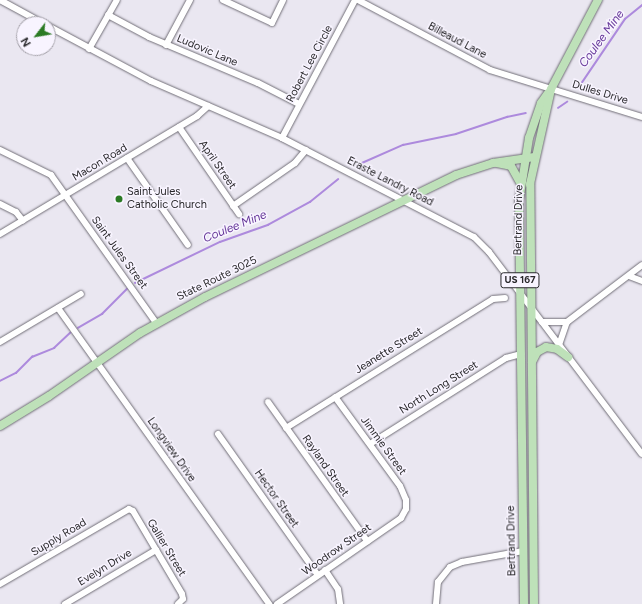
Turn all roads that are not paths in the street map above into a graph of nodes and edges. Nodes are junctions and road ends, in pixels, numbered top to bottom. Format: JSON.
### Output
{"nodes":[{"id":1,"x":1,"y":0,"type":"edge"},
{"id":2,"x":117,"y":0,"type":"edge"},
{"id":3,"x":190,"y":0,"type":"edge"},
{"id":4,"x":223,"y":0,"type":"edge"},
{"id":5,"x":283,"y":0,"type":"edge"},
{"id":6,"x":355,"y":0,"type":"edge"},
{"id":7,"x":358,"y":0,"type":"edge"},
{"id":8,"x":598,"y":0,"type":"edge"},
{"id":9,"x":30,"y":16,"type":"edge"},
{"id":10,"x":108,"y":16,"type":"junction"},
{"id":11,"x":56,"y":30,"type":"edge"},
{"id":12,"x":166,"y":45,"type":"junction"},
{"id":13,"x":89,"y":49,"type":"junction"},
{"id":14,"x":551,"y":89,"type":"junction"},
{"id":15,"x":299,"y":104,"type":"junction"},
{"id":16,"x":208,"y":106,"type":"junction"},
{"id":17,"x":642,"y":117,"type":"edge"},
{"id":18,"x":179,"y":127,"type":"junction"},
{"id":19,"x":282,"y":138,"type":"junction"},
{"id":20,"x":0,"y":150,"type":"edge"},
{"id":21,"x":306,"y":150,"type":"junction"},
{"id":22,"x":524,"y":157,"type":"junction"},
{"id":23,"x":535,"y":157,"type":"junction"},
{"id":24,"x":127,"y":158,"type":"junction"},
{"id":25,"x":492,"y":163,"type":"junction"},
{"id":26,"x":521,"y":182,"type":"junction"},
{"id":27,"x":65,"y":195,"type":"junction"},
{"id":28,"x":405,"y":200,"type":"junction"},
{"id":29,"x":0,"y":204,"type":"edge"},
{"id":30,"x":233,"y":206,"type":"junction"},
{"id":31,"x":239,"y":214,"type":"dead end"},
{"id":32,"x":22,"y":221,"type":"junction"},
{"id":33,"x":0,"y":234,"type":"edge"},
{"id":34,"x":188,"y":245,"type":"dead end"},
{"id":35,"x":642,"y":265,"type":"edge"},
{"id":36,"x":630,"y":276,"type":"junction"},
{"id":37,"x":642,"y":281,"type":"edge"},
{"id":38,"x":81,"y":294,"type":"dead end"},
{"id":39,"x":520,"y":294,"type":"junction"},
{"id":40,"x":505,"y":298,"type":"dead end"},
{"id":41,"x":530,"y":307,"type":"junction"},
{"id":42,"x":58,"y":308,"type":"junction"},
{"id":43,"x":542,"y":322,"type":"junction"},
{"id":44,"x":567,"y":322,"type":"junction"},
{"id":45,"x":156,"y":323,"type":"junction"},
{"id":46,"x":0,"y":342,"type":"edge"},
{"id":47,"x":560,"y":345,"type":"junction"},
{"id":48,"x":521,"y":354,"type":"junction"},
{"id":49,"x":568,"y":357,"type":"junction"},
{"id":50,"x":97,"y":363,"type":"junction"},
{"id":51,"x":531,"y":364,"type":"junction"},
{"id":52,"x":335,"y":397,"type":"junction"},
{"id":53,"x":268,"y":402,"type":"dead end"},
{"id":54,"x":0,"y":426,"type":"edge"},
{"id":55,"x":286,"y":428,"type":"junction"},
{"id":56,"x":218,"y":434,"type":"dead end"},
{"id":57,"x":370,"y":444,"type":"junction"},
{"id":58,"x":642,"y":454,"type":"edge"},
{"id":59,"x":523,"y":477,"type":"junction"},
{"id":60,"x":532,"y":479,"type":"junction"},
{"id":61,"x":129,"y":509,"type":"joint"},
{"id":62,"x":406,"y":509,"type":"joint"},
{"id":63,"x":367,"y":541,"type":"junction"},
{"id":64,"x":156,"y":550,"type":"junction"},
{"id":65,"x":523,"y":551,"type":"junction"},
{"id":66,"x":325,"y":570,"type":"junction"},
{"id":67,"x":318,"y":575,"type":"junction"},
{"id":68,"x":0,"y":584,"type":"edge"},
{"id":69,"x":65,"y":604,"type":"edge"},
{"id":70,"x":178,"y":604,"type":"edge"},
{"id":71,"x":269,"y":604,"type":"edge"},
{"id":72,"x":277,"y":604,"type":"edge"},
{"id":73,"x":340,"y":604,"type":"edge"},
{"id":74,"x":436,"y":604,"type":"edge"},
{"id":75,"x":524,"y":604,"type":"edge"},
{"id":76,"x":534,"y":604,"type":"edge"}],
"edges":[{"from":1,"to":9,"type":"street"},
{"from":2,"to":10,"type":"street"},
{"from":3,"to":12,"type":"street"},
{"from":4,"to":5,"type":"street"},
{"from":6,"to":15,"type":"street","name":"Robert Lee Circle"},
{"from":7,"to":14,"type":"street","name":"Billeaud Lane"},
{"from":8,"to":14,"type":"main road","name":"Bertrand Drive","number":"US 167"},
{"from":10,"to":12,"type":"street","name":"Ludovic Lane"},
{"from":10,"to":13,"type":"street"},
{"from":11,"to":13,"type":"street","name":"Eraste Landry Road"},
{"from":12,"to":15,"type":"street","name":"Ludovic Lane"},
{"from":13,"to":16,"type":"street","name":"Eraste Landry Road"},
{"from":14,"to":17,"type":"street","name":"Dulles Drive"},
{"from":14,"to":22,"type":"main road","name":"Bertrand Drive","number":"US 167"},
{"from":14,"to":23,"type":"main road","name":"Bertrand Drive","number":"US 167"},
{"from":15,"to":19,"type":"street","name":"Robert Lee Circle"},
{"from":16,"to":18,"type":"street","name":"Macon Road"},
{"from":16,"to":19,"type":"street","name":"Eraste Landry Road"},
{"from":18,"to":24,"type":"street","name":"Macon Road"},
{"from":18,"to":30,"type":"street","name":"April Street"},
{"from":19,"to":21,"type":"street","name":"Eraste Landry Road"},
{"from":20,"to":27,"type":"street","name":"Saint Jules Street"},
{"from":21,"to":28,"type":"street","name":"Eraste Landry Road"},
{"from":21,"to":30,"type":"street"},
{"from":22,"to":23,"type":"main road","name":"State Route 3025"},
{"from":22,"to":25,"type":"main road","name":"State Route 3025"},
{"from":22,"to":26,"type":"main road","name":"Bertrand Drive","number":"US 167"},
{"from":23,"to":41,"type":"main road","name":"Bertrand Drive","number":"US 167"},
{"from":24,"to":27,"type":"street","name":"Macon Road"},
{"from":24,"to":34,"type":"street"},
{"from":25,"to":26,"type":"main road"},
{"from":25,"to":28,"type":"main road","name":"State Route 3025"},
{"from":26,"to":39,"type":"main road","name":"Bertrand Drive","number":"US 167"},
{"from":27,"to":32,"type":"street","name":"Macon Road"},
{"from":27,"to":45,"type":"street","name":"Saint Jules Street"},
{"from":28,"to":39,"type":"street","name":"Eraste Landry Road"},
{"from":28,"to":45,"type":"main road","name":"State Route 3025"},
{"from":29,"to":32,"type":"street"},
{"from":30,"to":31,"type":"street","name":"April Street"},
{"from":32,"to":33,"type":"street","name":"Macon Road"},
{"from":35,"to":36,"type":"street"},
{"from":36,"to":37,"type":"street"},
{"from":36,"to":44,"type":"street"},
{"from":38,"to":42,"type":"street"},
{"from":39,"to":41,"type":"street","name":"Eraste Landry Road"},
{"from":39,"to":48,"type":"main road","name":"Bertrand Drive","number":"US 167"},
{"from":40,"to":52,"type":"street","name":"Jeanette Street"},
{"from":41,"to":43,"type":"street","name":"Eraste Landry Road"},
{"from":41,"to":51,"type":"main road","name":"Bertrand Drive","number":"US 167"},
{"from":42,"to":46,"type":"street"},
{"from":42,"to":50,"type":"street","name":"Longview Drive"},
{"from":43,"to":44,"type":"street"},
{"from":43,"to":47,"type":"street","name":"Eraste Landry Road"},
{"from":44,"to":47,"type":"street"},
{"from":45,"to":50,"type":"main road","name":"State Route 3025"},
{"from":47,"to":49,"type":"street","name":"Eraste Landry Road"},
{"from":48,"to":57,"type":"street","name":"North Long Street"},
{"from":48,"to":59,"type":"main road","name":"Bertrand Drive","number":"US 167"},
{"from":49,"to":51,"type":"main road"},
{"from":49,"to":58,"type":"street","name":"Eraste Landry Road"},
{"from":50,"to":54,"type":"main road","name":"State Route 3025"},
{"from":50,"to":71,"type":"street","name":"Longview Drive"},
{"from":51,"to":60,"type":"main road","name":"Bertrand Drive","number":"US 167"},
{"from":52,"to":55,"type":"street","name":"Jeanette Street"},
{"from":52,"to":57,"type":"street","name":"Jimmie Street"},
{"from":53,"to":55,"type":"street","name":"Rayland Street"},
{"from":55,"to":63,"type":"street","name":"Rayland Street"},
{"from":56,"to":67,"type":"street","name":"Hector Street"},
{"from":57,"to":62,"type":"street","name":"Jimmie Street"},
{"from":59,"to":60,"type":"street"},
{"from":59,"to":65,"type":"main road","name":"Bertrand Drive","number":"US 167"},
{"from":60,"to":76,"type":"main road","name":"Bertrand Drive","number":"US 167"},
{"from":61,"to":64,"type":"street","name":"Gallier Street"},
{"from":61,"to":68,"type":"street","name":"Supply Road"},
{"from":62,"to":63,"type":"street","name":"Woodrow Street"},
{"from":63,"to":66,"type":"street","name":"Woodrow Street"},
{"from":64,"to":69,"type":"street","name":"Evelyn Drive"},
{"from":64,"to":70,"type":"street","name":"Gallier Street"},
{"from":65,"to":74,"type":"street"},
{"from":65,"to":75,"type":"main road","name":"Bertrand Drive","number":"US 167"},
{"from":66,"to":67,"type":"street","name":"Woodrow Street"},
{"from":66,"to":73,"type":"street"},
{"from":67,"to":72,"type":"street","name":"Woodrow Street"}]}
